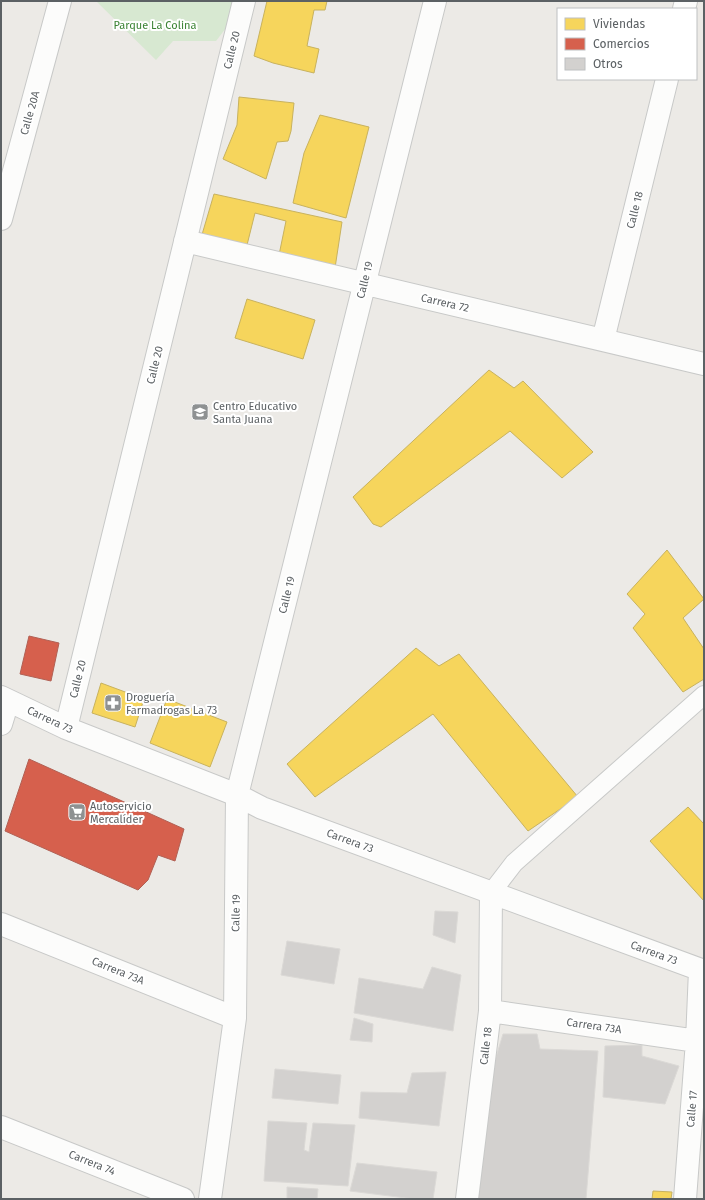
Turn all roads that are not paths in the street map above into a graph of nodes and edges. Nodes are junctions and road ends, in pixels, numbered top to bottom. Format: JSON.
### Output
{"nodes":[{"id":1,"x":244,"y":1,"type":"edge"},
{"id":2,"x":435,"y":1,"type":"edge"},
{"id":3,"x":60,"y":5,"type":"edge"},
{"id":4,"x":667,"y":80,"type":"edge"},
{"id":5,"x":4,"y":195,"type":"edge"},
{"id":6,"x":1,"y":219,"type":"edge"},
{"id":7,"x":185,"y":241,"type":"junction"},
{"id":8,"x":364,"y":284,"type":"junction"},
{"id":9,"x":603,"y":340,"type":"junction"},
{"id":10,"x":704,"y":364,"type":"edge"},
{"id":11,"x":704,"y":694,"type":"edge"},
{"id":12,"x":5,"y":699,"type":"edge"},
{"id":13,"x":1,"y":724,"type":"edge"},
{"id":14,"x":66,"y":728,"type":"junction"},
{"id":15,"x":238,"y":795,"type":"junction"},
{"id":16,"x":491,"y":893,"type":"junction"},
{"id":17,"x":1,"y":924,"type":"edge"},
{"id":18,"x":702,"y":971,"type":"edge"},
{"id":19,"x":490,"y":1011,"type":"junction"},
{"id":20,"x":235,"y":1018,"type":"junction"},
{"id":21,"x":697,"y":1041,"type":"junction"},
{"id":22,"x":1,"y":1127,"type":"edge"},
{"id":23,"x":183,"y":1199,"type":"edge"},
{"id":24,"x":210,"y":1199,"type":"edge"},
{"id":25,"x":467,"y":1199,"type":"edge"},
{"id":26,"x":685,"y":1199,"type":"edge"}],
"edges":[{"from":1,"to":7,"type":"street","name":"Calle 20"},
{"from":2,"to":8,"type":"street","name":"Calle 19"},
{"from":3,"to":5,"type":"street","name":"Calle 20A"},
{"from":4,"to":9,"type":"street","name":"Calle 18"},
{"from":5,"to":6,"type":"street","name":"Calle 20A"},
{"from":7,"to":8,"type":"street","name":"Carrera 72"},
{"from":7,"to":14,"type":"street","name":"Calle 20"},
{"from":8,"to":9,"type":"street","name":"Carrera 72"},
{"from":8,"to":15,"type":"street","name":"Calle 19"},
{"from":9,"to":10,"type":"street","name":"Carrera 72"},
{"from":11,"to":16,"type":"lane"},
{"from":12,"to":13,"type":"street"},
{"from":12,"to":14,"type":"street","name":"Carrera 73"},
{"from":14,"to":15,"type":"street","name":"Carrera 73"},
{"from":15,"to":16,"type":"street","name":"Carrera 73"},
{"from":15,"to":20,"type":"street","name":"Calle 19"},
{"from":16,"to":18,"type":"street","name":"Carrera 73"},
{"from":16,"to":19,"type":"street","name":"Calle 18"},
{"from":17,"to":20,"type":"street","name":"Carrera 73A"},
{"from":18,"to":21,"type":"street","name":"Calle 17"},
{"from":19,"to":21,"type":"street","name":"Carrera 73A"},
{"from":19,"to":25,"type":"street","name":"Calle 18"},
{"from":20,"to":24,"type":"street","name":"Calle 19"},
{"from":21,"to":26,"type":"street","name":"Calle 17"},
{"from":22,"to":23,"type":"street","name":"Carrera 74"}]}
